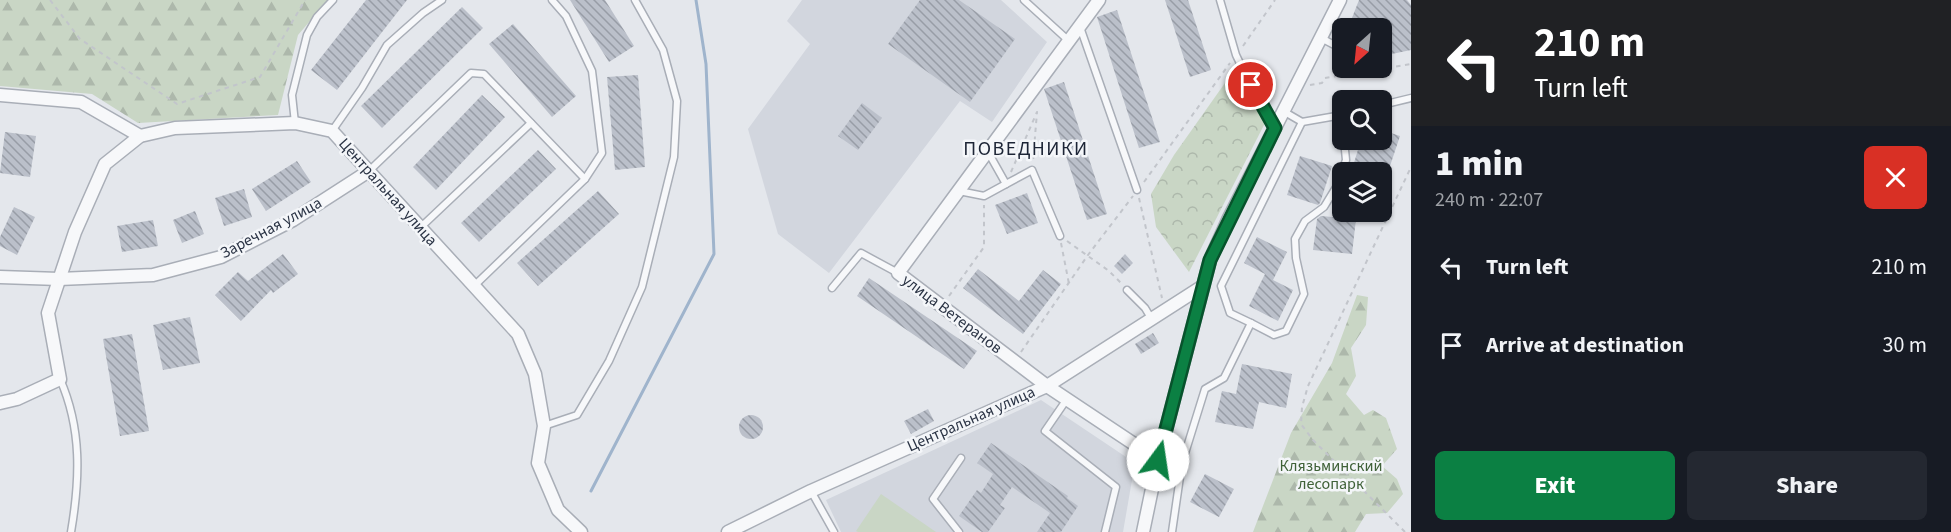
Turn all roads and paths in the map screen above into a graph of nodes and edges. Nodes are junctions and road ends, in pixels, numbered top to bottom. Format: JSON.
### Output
{"nodes":[{"id":1,"x":50,"y":0,"type":"edge"},
{"id":2,"x":305,"y":0,"type":"edge"},
{"id":3,"x":333,"y":0,"type":"edge"},
{"id":4,"x":442,"y":0,"type":"edge"},
{"id":5,"x":552,"y":0,"type":"edge"},
{"id":6,"x":635,"y":0,"type":"edge"},
{"id":7,"x":1024,"y":0,"type":"edge"},
{"id":8,"x":1099,"y":0,"type":"edge"},
{"id":9,"x":1220,"y":0,"type":"edge"},
{"id":10,"x":1275,"y":0,"type":"edge"},
{"id":11,"x":1340,"y":0,"type":"edge"},
{"id":12,"x":1080,"y":26,"type":"junction"},
{"id":13,"x":1321,"y":38,"type":"junction"},
{"id":14,"x":1069,"y":41,"type":"junction"},
{"id":15,"x":1332,"y":44,"type":"edge"},
{"id":16,"x":1236,"y":55,"type":"junction"},
{"id":17,"x":1411,"y":64,"type":"edge"},
{"id":18,"x":1304,"y":86,"type":"dead end"},
{"id":19,"x":0,"y":95,"type":"edge"},
{"id":20,"x":1411,"y":98,"type":"edge"},
{"id":21,"x":1392,"y":103,"type":"edge"},
{"id":22,"x":1283,"y":111,"type":"junction"},
{"id":23,"x":1332,"y":117,"type":"edge"},
{"id":24,"x":1302,"y":122,"type":"junction"},
{"id":25,"x":295,"y":123,"type":"junction"},
{"id":26,"x":531,"y":123,"type":"junction"},
{"id":27,"x":1275,"y":128,"type":"junction"},
{"id":28,"x":332,"y":131,"type":"junction"},
{"id":29,"x":140,"y":136,"type":"junction"},
{"id":30,"x":1345,"y":150,"type":"edge"},
{"id":31,"x":988,"y":152,"type":"junction"},
{"id":32,"x":1411,"y":167,"type":"edge"},
{"id":33,"x":1032,"y":170,"type":"junction"},
{"id":34,"x":369,"y":171,"type":"junction"},
{"id":35,"x":585,"y":179,"type":"junction"},
{"id":36,"x":1006,"y":184,"type":"junction"},
{"id":37,"x":1137,"y":190,"type":"junction"},
{"id":38,"x":958,"y":191,"type":"junction"},
{"id":39,"x":984,"y":196,"type":"junction"},
{"id":40,"x":420,"y":228,"type":"junction"},
{"id":41,"x":1060,"y":236,"type":"junction"},
{"id":42,"x":1088,"y":255,"type":"junction"},
{"id":43,"x":898,"y":273,"type":"junction"},
{"id":44,"x":0,"y":277,"type":"edge"},
{"id":45,"x":59,"y":279,"type":"junction"},
{"id":46,"x":1069,"y":284,"type":"junction"},
{"id":47,"x":474,"y":286,"type":"junction"},
{"id":48,"x":1203,"y":286,"type":"junction"},
{"id":49,"x":1221,"y":286,"type":"junction"},
{"id":50,"x":832,"y":288,"type":"dead end"},
{"id":51,"x":1127,"y":290,"type":"joint"},
{"id":52,"x":942,"y":306,"type":"junction"},
{"id":53,"x":1165,"y":309,"type":"junction"},
{"id":54,"x":1151,"y":318,"type":"junction"},
{"id":55,"x":1251,"y":323,"type":"junction"},
{"id":56,"x":1021,"y":352,"type":"dead end"},
{"id":57,"x":60,"y":379,"type":"junction"},
{"id":58,"x":1047,"y":386,"type":"junction"},
{"id":59,"x":1066,"y":399,"type":"junction"},
{"id":60,"x":0,"y":403,"type":"edge"},
{"id":61,"x":544,"y":426,"type":"junction"},
{"id":62,"x":961,"y":458,"type":"dead end"},
{"id":63,"x":1158,"y":460,"type":"junction"},
{"id":64,"x":811,"y":491,"type":"junction"},
{"id":65,"x":71,"y":532,"type":"edge"},
{"id":66,"x":581,"y":532,"type":"edge"},
{"id":67,"x":728,"y":532,"type":"edge"},
{"id":68,"x":834,"y":532,"type":"edge"},
{"id":69,"x":959,"y":532,"type":"edge"},
{"id":70,"x":1105,"y":532,"type":"edge"},
{"id":71,"x":1143,"y":532,"type":"edge"},
{"id":72,"x":1172,"y":532,"type":"edge"},
{"id":73,"x":1405,"y":532,"type":"edge"}],
"edges":[{"from":1,"to":2,"type":"path"},
{"from":3,"to":25,"type":"lane"},
{"from":4,"to":28,"type":"lane"},
{"from":5,"to":35,"type":"lane"},
{"from":6,"to":61,"type":"lane"},
{"from":7,"to":14,"type":"lane"},
{"from":8,"to":12,"type":"street","name":"улица Ветеранов"},
{"from":9,"to":16,"type":"lane"},
{"from":10,"to":16,"type":"path"},
{"from":11,"to":13,"type":"street"},
{"from":12,"to":14,"type":"street","name":"улица Ветеранов"},
{"from":12,"to":37,"type":"lane"},
{"from":13,"to":15,"type":"lane"},
{"from":13,"to":22,"type":"street"},
{"from":14,"to":31,"type":"street","name":"улица Ветеранов"},
{"from":16,"to":27,"type":"lane"},
{"from":16,"to":37,"type":"path"},
{"from":17,"to":18,"type":"path"},
{"from":19,"to":29,"type":"street"},
{"from":20,"to":21,"type":"lane"},
{"from":22,"to":24,"type":"lane"},
{"from":22,"to":27,"type":"street"},
{"from":23,"to":24,"type":"lane"},
{"from":24,"to":49,"type":"lane"},
{"from":25,"to":28,"type":"street","name":"Центральная улица"},
{"from":25,"to":29,"type":"street","name":"Центральная улица"},
{"from":26,"to":34,"type":"lane"},
{"from":26,"to":35,"type":"lane"},
{"from":26,"to":40,"type":"lane"},
{"from":27,"to":48,"type":"street"},
{"from":28,"to":34,"type":"street","name":"Центральная улица"},
{"from":29,"to":45,"type":"street","name":"Центральная улица"},
{"from":30,"to":55,"type":"lane"},
{"from":31,"to":36,"type":"lane"},
{"from":31,"to":38,"type":"street","name":"улица Ветеранов"},
{"from":32,"to":73,"type":"path"},
{"from":33,"to":36,"type":"lane"},
{"from":33,"to":36,"type":"path"},
{"from":33,"to":41,"type":"lane"},
{"from":34,"to":40,"type":"street","name":"Центральная улица"},
{"from":34,"to":45,"type":"street","name":"Заречная улица"},
{"from":35,"to":47,"type":"lane"},
{"from":36,"to":39,"type":"lane"},
{"from":37,"to":42,"type":"path"},
{"from":37,"to":53,"type":"path"},
{"from":38,"to":39,"type":"lane"},
{"from":38,"to":43,"type":"street","name":"улица Ветеранов"},
{"from":39,"to":52,"type":"path"},
{"from":40,"to":47,"type":"street","name":"Центральная улица"},
{"from":41,"to":42,"type":"path"},
{"from":41,"to":46,"type":"path"},
{"from":42,"to":46,"type":"path"},
{"from":42,"to":51,"type":"path"},
{"from":43,"to":50,"type":"lane"},
{"from":43,"to":52,"type":"street","name":"улица Ветеранов"},
{"from":44,"to":45,"type":"street","name":"Заречная улица"},
{"from":45,"to":57,"type":"street","name":"Центральная улица"},
{"from":46,"to":56,"type":"path"},
{"from":47,"to":61,"type":"street","name":"Центральная улица"},
{"from":48,"to":49,"type":"lane"},
{"from":48,"to":53,"type":"street","name":"Центральная улица"},
{"from":48,"to":63,"type":"street"},
{"from":49,"to":55,"type":"lane"},
{"from":51,"to":54,"type":"lane"},
{"from":52,"to":58,"type":"street","name":"улица Ветеранов"},
{"from":53,"to":54,"type":"street","name":"Центральная улица"},
{"from":54,"to":58,"type":"street","name":"Центральная улица"},
{"from":55,"to":72,"type":"lane"},
{"from":57,"to":60,"type":"street"},
{"from":57,"to":65,"type":"lane"},
{"from":58,"to":59,"type":"street","name":"улица Ветеранов"},
{"from":58,"to":64,"type":"street","name":"Центральная улица"},
{"from":59,"to":63,"type":"street","name":"улица Ветеранов"},
{"from":59,"to":70,"type":"lane"},
{"from":61,"to":66,"type":"street","name":"Центральная улица"},
{"from":62,"to":69,"type":"lane"},
{"from":63,"to":71,"type":"street"},
{"from":64,"to":67,"type":"street","name":"Центральная улица"},
{"from":64,"to":68,"type":"lane"}]}
